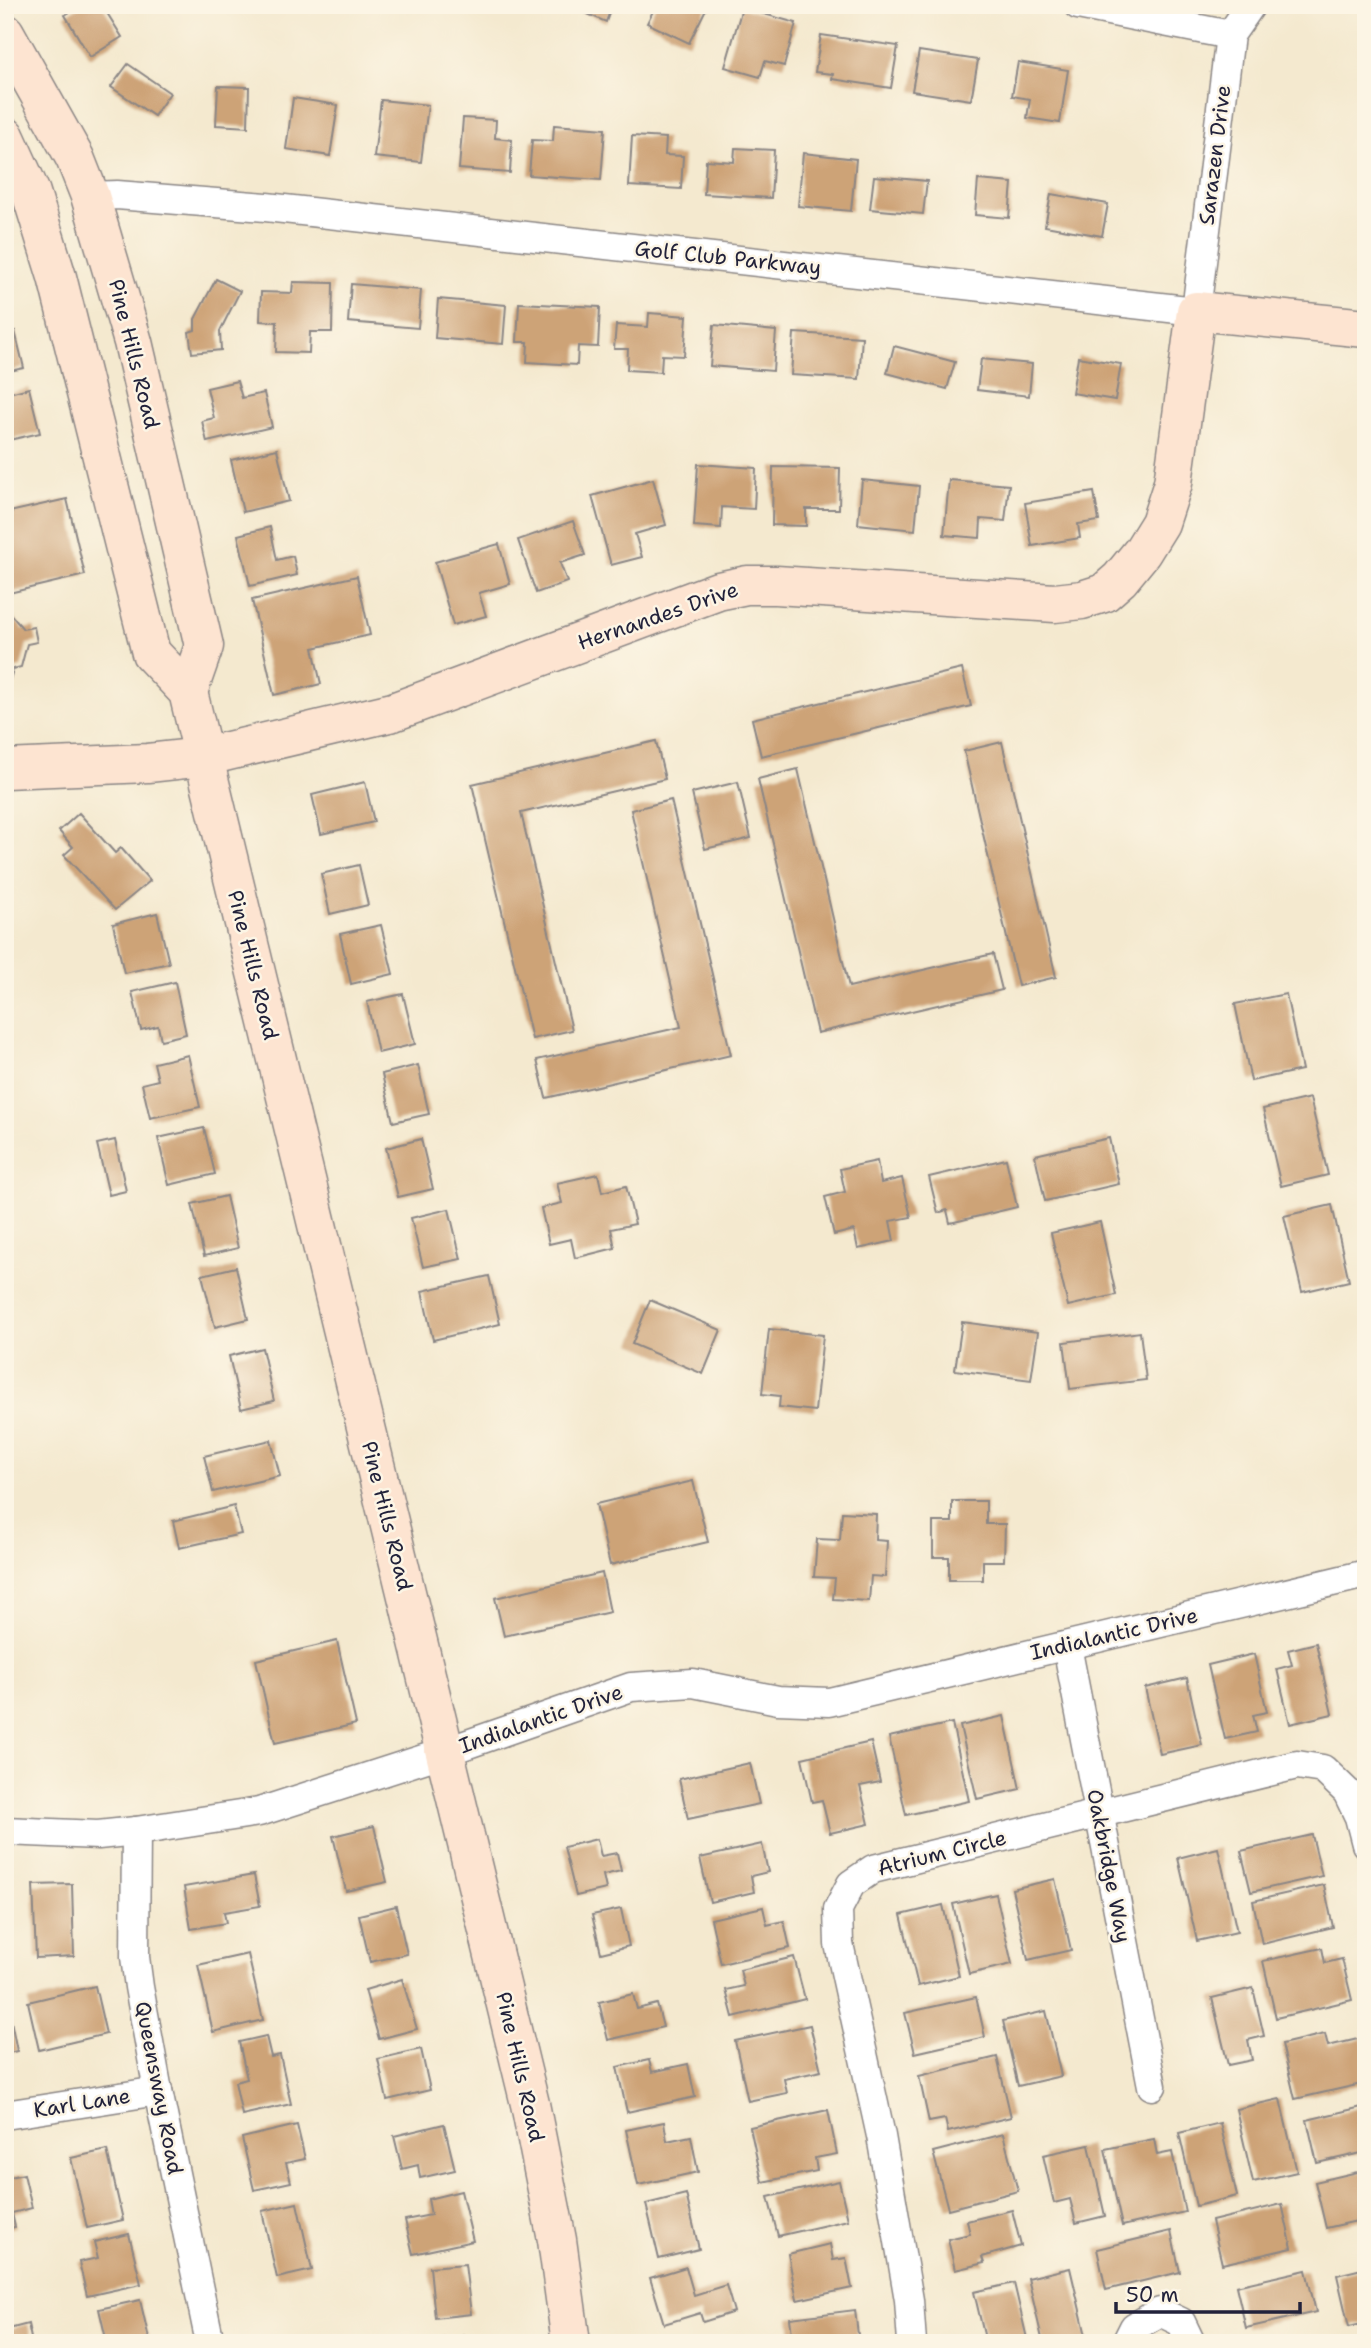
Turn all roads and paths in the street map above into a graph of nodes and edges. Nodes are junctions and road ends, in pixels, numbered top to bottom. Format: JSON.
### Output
{"nodes":[{"id":1,"x":1078,"y":5,"type":"edge"},
{"id":2,"x":1251,"y":5,"type":"edge"},
{"id":3,"x":5,"y":33,"type":"edge"},
{"id":4,"x":1230,"y":36,"type":"junction"},
{"id":5,"x":5,"y":136,"type":"edge"},
{"id":6,"x":18,"y":193,"type":"edge"},
{"id":7,"x":90,"y":196,"type":"junction"},
{"id":8,"x":1196,"y":310,"type":"junction"},
{"id":9,"x":1366,"y":328,"type":"edge"},
{"id":10,"x":188,"y":692,"type":"junction"},
{"id":11,"x":203,"y":757,"type":"junction"},
{"id":12,"x":5,"y":769,"type":"edge"},
{"id":13,"x":1366,"y":1574,"type":"edge"},
{"id":14,"x":1067,"y":1646,"type":"junction"},
{"id":15,"x":445,"y":1752,"type":"junction"},
{"id":16,"x":1099,"y":1814,"type":"junction"},
{"id":17,"x":5,"y":1831,"type":"edge"},
{"id":18,"x":136,"y":1831,"type":"junction"},
{"id":19,"x":1366,"y":1844,"type":"edge"},
{"id":20,"x":1152,"y":2086,"type":"dead end"},
{"id":21,"x":158,"y":2091,"type":"junction"},
{"id":22,"x":5,"y":2115,"type":"edge"},
{"id":23,"x":210,"y":2343,"type":"edge"},
{"id":24,"x":571,"y":2343,"type":"edge"},
{"id":25,"x":912,"y":2343,"type":"edge"},
{"id":26,"x":1126,"y":2343,"type":"edge"},
{"id":27,"x":1191,"y":2343,"type":"edge"}],
"edges":[{"from":1,"to":4,"type":"street"},
{"from":2,"to":4,"type":"street","name":"Sarazen Drive"},
{"from":3,"to":7,"type":"main road","name":"Pine Hills Road"},
{"from":4,"to":8,"type":"street","name":"Sarazen Drive"},
{"from":5,"to":6,"type":"main road"},
{"from":6,"to":10,"type":"main road"},
{"from":7,"to":8,"type":"street","name":"Golf Club Parkway"},
{"from":7,"to":10,"type":"main road","name":"Pine Hills Road"},
{"from":8,"to":9,"type":"main road","name":"Golf Club Parkway"},
{"from":8,"to":11,"type":"main road","name":"Hernandes Drive"},
{"from":10,"to":11,"type":"main road","name":"Pine Hills Road"},
{"from":11,"to":12,"type":"main road","name":"Hernandes Drive"},
{"from":11,"to":15,"type":"main road","name":"Pine Hills Road"},
{"from":13,"to":14,"type":"street","name":"Indialantic Drive"},
{"from":14,"to":15,"type":"street","name":"Indialantic Drive"},
{"from":14,"to":16,"type":"street","name":"Oakbridge Way"},
{"from":15,"to":18,"type":"street","name":"Indialantic Drive"},
{"from":15,"to":24,"type":"main road","name":"Pine Hills Road"},
{"from":16,"to":19,"type":"street","name":"Atrium Circle"},
{"from":16,"to":20,"type":"street","name":"Oakbridge Way"},
{"from":16,"to":25,"type":"street","name":"Atrium Circle"},
{"from":17,"to":18,"type":"street","name":"Indialantic Drive"},
{"from":18,"to":21,"type":"street","name":"Queensway Road"},
{"from":21,"to":22,"type":"street","name":"Karl Lane"},
{"from":21,"to":23,"type":"street","name":"Queensway Road"},
{"from":26,"to":27,"type":"street"}]}
